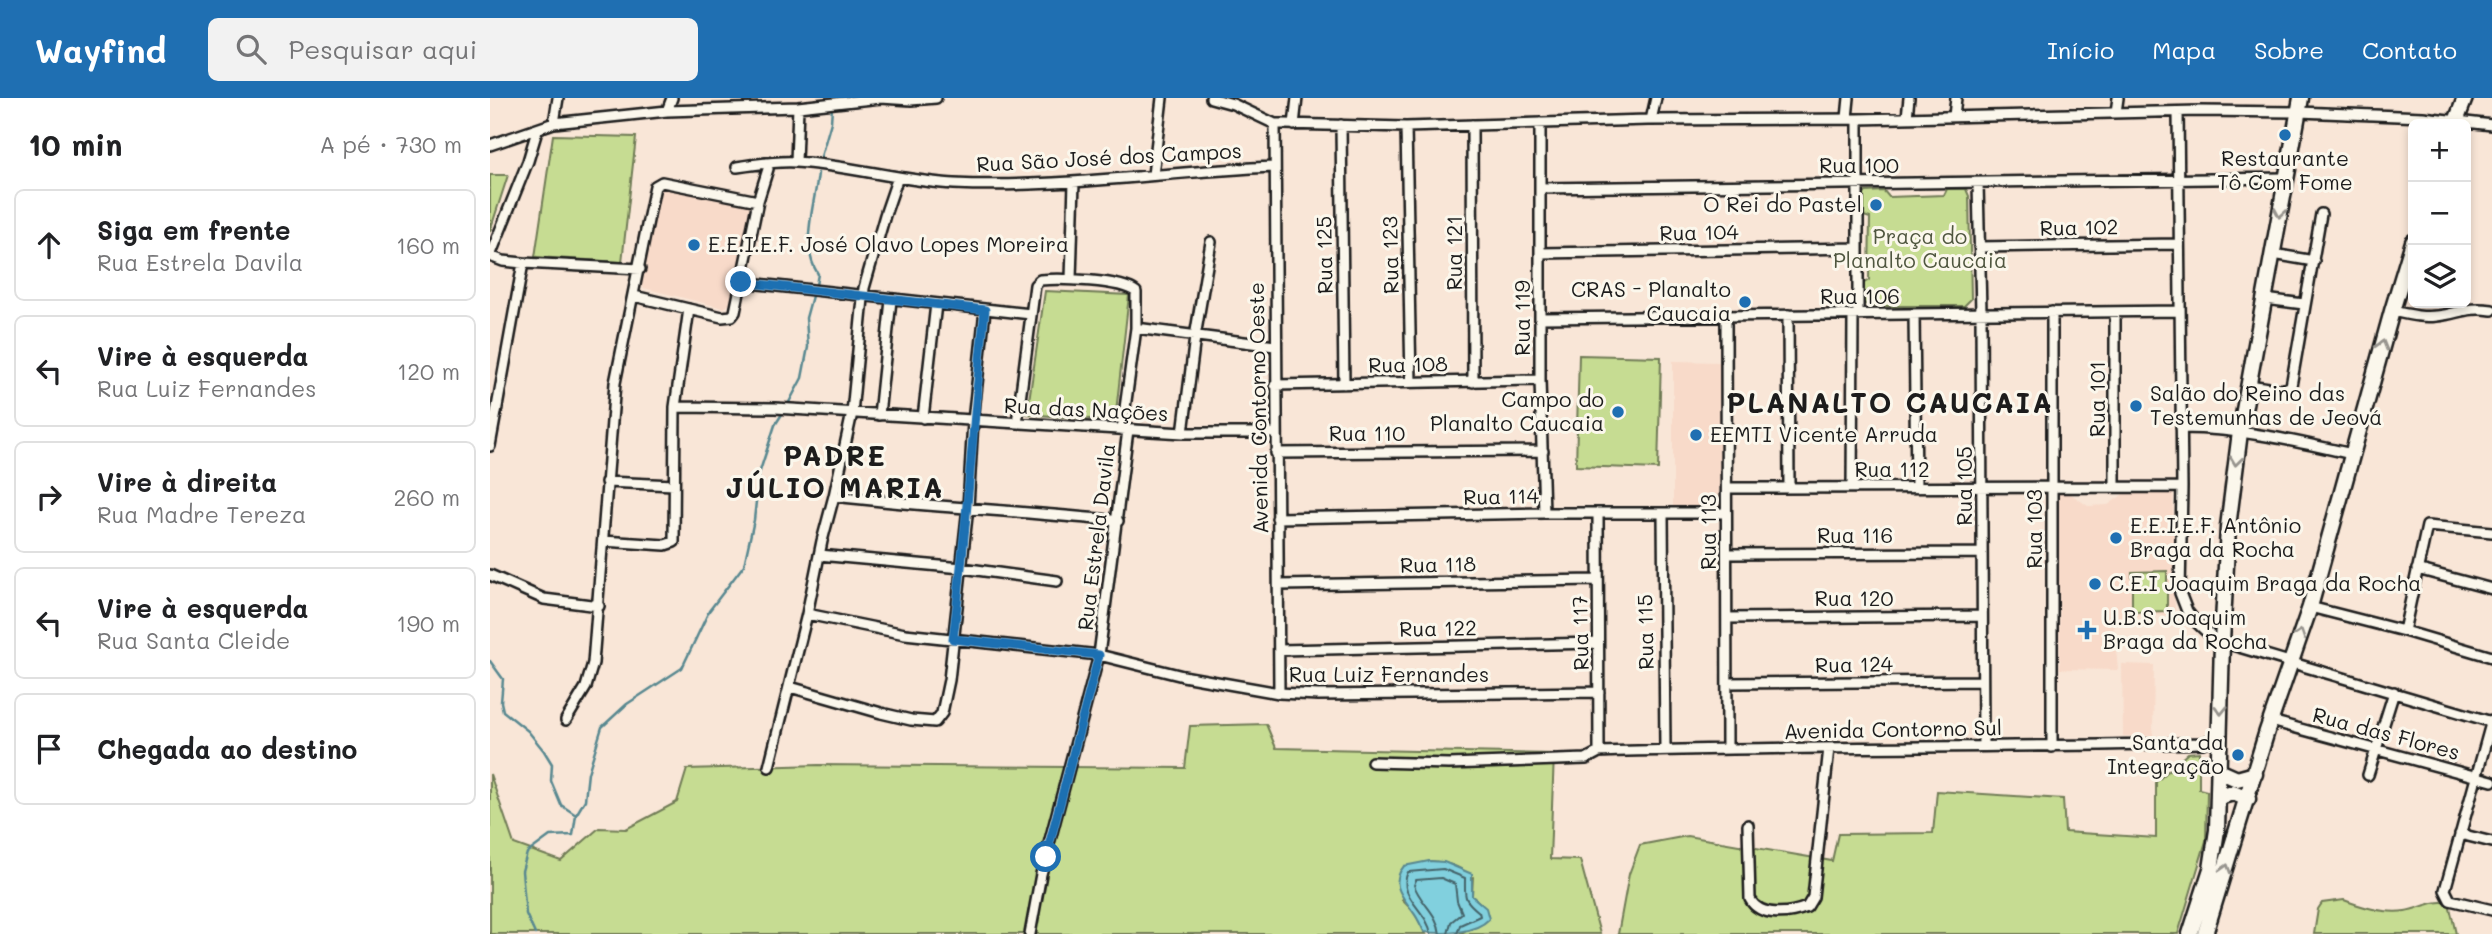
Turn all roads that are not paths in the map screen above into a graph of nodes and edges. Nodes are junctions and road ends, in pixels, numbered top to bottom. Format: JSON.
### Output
{"nodes":[{"id":1,"x":558,"y":98,"type":"edge"},
{"id":2,"x":672,"y":98,"type":"edge"},
{"id":3,"x":881,"y":98,"type":"edge"},
{"id":4,"x":936,"y":98,"type":"edge"},
{"id":5,"x":1162,"y":98,"type":"edge"},
{"id":6,"x":1212,"y":98,"type":"edge"},
{"id":7,"x":1297,"y":98,"type":"edge"},
{"id":8,"x":1656,"y":98,"type":"edge"},
{"id":9,"x":1849,"y":98,"type":"edge"},
{"id":10,"x":1909,"y":98,"type":"edge"},
{"id":11,"x":1956,"y":98,"type":"edge"},
{"id":12,"x":2118,"y":98,"type":"edge"},
{"id":13,"x":2465,"y":98,"type":"edge"},
{"id":14,"x":763,"y":103,"type":"edge"},
{"id":15,"x":2300,"y":105,"type":"edge"},
{"id":16,"x":798,"y":107,"type":"junction"},
{"id":17,"x":667,"y":111,"type":"junction"},
{"id":18,"x":2116,"y":112,"type":"junction"},
{"id":19,"x":2178,"y":112,"type":"junction"},
{"id":20,"x":1954,"y":116,"type":"junction"},
{"id":21,"x":1906,"y":117,"type":"junction"},
{"id":22,"x":1852,"y":118,"type":"junction"},
{"id":23,"x":2421,"y":119,"type":"edge"},
{"id":24,"x":2457,"y":119,"type":"edge"},
{"id":25,"x":1651,"y":120,"type":"junction"},
{"id":26,"x":554,"y":123,"type":"junction"},
{"id":27,"x":1540,"y":123,"type":"junction"},
{"id":28,"x":1275,"y":124,"type":"junction"},
{"id":29,"x":2471,"y":124,"type":"edge"},
{"id":30,"x":1294,"y":125,"type":"junction"},
{"id":31,"x":1341,"y":125,"type":"junction"},
{"id":32,"x":1472,"y":125,"type":"junction"},
{"id":33,"x":2492,"y":125,"type":"edge"},
{"id":34,"x":1406,"y":127,"type":"junction"},
{"id":35,"x":537,"y":131,"type":"junction"},
{"id":36,"x":490,"y":145,"type":"edge"},
{"id":37,"x":796,"y":162,"type":"junction"},
{"id":38,"x":767,"y":163,"type":"junction"},
{"id":39,"x":737,"y":167,"type":"dead end"},
{"id":40,"x":1274,"y":167,"type":"junction"},
{"id":41,"x":1153,"y":175,"type":"junction"},
{"id":42,"x":898,"y":177,"type":"junction"},
{"id":43,"x":2287,"y":178,"type":"junction"},
{"id":44,"x":2178,"y":179,"type":"junction"},
{"id":45,"x":1074,"y":182,"type":"junction"},
{"id":46,"x":1857,"y":183,"type":"junction"},
{"id":47,"x":1978,"y":183,"type":"junction"},
{"id":48,"x":1540,"y":188,"type":"junction"},
{"id":49,"x":758,"y":201,"type":"junction"},
{"id":50,"x":2321,"y":214,"type":"dead end"},
{"id":51,"x":1211,"y":242,"type":"dead end"},
{"id":52,"x":2179,"y":244,"type":"junction"},
{"id":53,"x":2412,"y":245,"type":"edge"},
{"id":54,"x":1979,"y":247,"type":"junction"},
{"id":55,"x":1858,"y":248,"type":"junction"},
{"id":56,"x":1540,"y":253,"type":"junction"},
{"id":57,"x":2273,"y":254,"type":"junction"},
{"id":58,"x":490,"y":256,"type":"edge"},
{"id":59,"x":2314,"y":261,"type":"junction"},
{"id":60,"x":523,"y":263,"type":"junction"},
{"id":61,"x":640,"y":269,"type":"junction"},
{"id":62,"x":1071,"y":279,"type":"junction"},
{"id":63,"x":741,"y":282,"type":"junction"},
{"id":64,"x":634,"y":296,"type":"junction"},
{"id":65,"x":863,"y":297,"type":"junction"},
{"id":66,"x":2265,"y":299,"type":"junction"},
{"id":67,"x":891,"y":300,"type":"junction"},
{"id":68,"x":936,"y":304,"type":"junction"},
{"id":69,"x":2304,"y":304,"type":"junction"},
{"id":70,"x":689,"y":309,"type":"junction"},
{"id":71,"x":985,"y":310,"type":"junction"},
{"id":72,"x":2492,"y":310,"type":"edge"},
{"id":73,"x":2180,"y":311,"type":"junction"},
{"id":74,"x":2392,"y":311,"type":"junction"},
{"id":75,"x":1981,"y":312,"type":"junction"},
{"id":76,"x":2052,"y":312,"type":"junction"},
{"id":77,"x":2115,"y":312,"type":"junction"},
{"id":78,"x":1031,"y":314,"type":"junction"},
{"id":79,"x":1914,"y":314,"type":"junction"},
{"id":80,"x":1726,"y":315,"type":"junction"},
{"id":81,"x":1788,"y":315,"type":"junction"},
{"id":82,"x":1856,"y":315,"type":"junction"},
{"id":83,"x":1541,"y":318,"type":"junction"},
{"id":84,"x":1136,"y":328,"type":"junction"},
{"id":85,"x":1195,"y":337,"type":"junction"},
{"id":86,"x":1275,"y":346,"type":"junction"},
{"id":87,"x":1541,"y":380,"type":"junction"},
{"id":88,"x":1473,"y":382,"type":"junction"},
{"id":89,"x":1411,"y":383,"type":"junction"},
{"id":90,"x":1344,"y":384,"type":"junction"},
{"id":91,"x":1275,"y":385,"type":"junction"},
{"id":92,"x":2249,"y":385,"type":"junction"},
{"id":93,"x":675,"y":407,"type":"junction"},
{"id":94,"x":852,"y":413,"type":"junction"},
{"id":95,"x":879,"y":415,"type":"junction"},
{"id":96,"x":923,"y":418,"type":"junction"},
{"id":97,"x":973,"y":421,"type":"junction"},
{"id":98,"x":1017,"y":424,"type":"junction"},
{"id":99,"x":2181,"y":428,"type":"junction"},
{"id":100,"x":1125,"y":430,"type":"junction"},
{"id":101,"x":2240,"y":432,"type":"junction"},
{"id":102,"x":1183,"y":433,"type":"junction"},
{"id":103,"x":1276,"y":433,"type":"junction"},
{"id":104,"x":490,"y":446,"type":"edge"},
{"id":105,"x":1543,"y":451,"type":"junction"},
{"id":106,"x":1276,"y":453,"type":"junction"},
{"id":107,"x":2352,"y":454,"type":"junction"},
{"id":108,"x":606,"y":482,"type":"junction"},
{"id":109,"x":674,"y":485,"type":"junction"},
{"id":110,"x":2115,"y":485,"type":"junction"},
{"id":111,"x":2053,"y":486,"type":"junction"},
{"id":112,"x":1916,"y":487,"type":"junction"},
{"id":113,"x":2182,"y":487,"type":"junction"},
{"id":114,"x":1727,"y":488,"type":"junction"},
{"id":115,"x":1788,"y":488,"type":"junction"},
{"id":116,"x":1852,"y":488,"type":"junction"},
{"id":117,"x":1982,"y":488,"type":"junction"},
{"id":118,"x":834,"y":496,"type":"junction"},
{"id":119,"x":968,"y":507,"type":"junction"},
{"id":120,"x":1544,"y":513,"type":"junction"},
{"id":121,"x":1726,"y":513,"type":"junction"},
{"id":122,"x":1598,"y":514,"type":"junction"},
{"id":123,"x":1663,"y":514,"type":"junction"},
{"id":124,"x":1277,"y":518,"type":"junction"},
{"id":125,"x":1118,"y":521,"type":"junction"},
{"id":126,"x":2492,"y":532,"type":"edge"},
{"id":127,"x":603,"y":541,"type":"junction"},
{"id":128,"x":1982,"y":553,"type":"junction"},
{"id":129,"x":1727,"y":554,"type":"junction"},
{"id":130,"x":819,"y":555,"type":"junction"},
{"id":131,"x":962,"y":568,"type":"junction"},
{"id":132,"x":2417,"y":569,"type":"junction"},
{"id":133,"x":490,"y":575,"type":"edge"},
{"id":134,"x":1597,"y":580,"type":"junction"},
{"id":135,"x":1057,"y":581,"type":"dead end"},
{"id":136,"x":1279,"y":585,"type":"junction"},
{"id":137,"x":2492,"y":589,"type":"edge"},
{"id":138,"x":599,"y":606,"type":"junction"},
{"id":139,"x":2310,"y":607,"type":"junction"},
{"id":140,"x":807,"y":614,"type":"junction"},
{"id":141,"x":1982,"y":616,"type":"junction"},
{"id":142,"x":1727,"y":618,"type":"junction"},
{"id":143,"x":2403,"y":631,"type":"junction"},
{"id":144,"x":953,"y":639,"type":"junction"},
{"id":145,"x":2222,"y":642,"type":"junction"},
{"id":146,"x":1598,"y":643,"type":"junction"},
{"id":147,"x":1279,"y":650,"type":"junction"},
{"id":148,"x":1099,"y":655,"type":"junction"},
{"id":149,"x":2492,"y":657,"type":"edge"},
{"id":150,"x":2290,"y":662,"type":"junction"},
{"id":151,"x":1982,"y":681,"type":"junction"},
{"id":152,"x":1728,"y":683,"type":"junction"},
{"id":153,"x":790,"y":687,"type":"junction"},
{"id":154,"x":1599,"y":692,"type":"junction"},
{"id":155,"x":2394,"y":692,"type":"junction"},
{"id":156,"x":1279,"y":693,"type":"junction"},
{"id":157,"x":566,"y":720,"type":"dead end"},
{"id":158,"x":2271,"y":721,"type":"junction"},
{"id":159,"x":2492,"y":721,"type":"edge"},
{"id":160,"x":2220,"y":737,"type":"junction"},
{"id":161,"x":1983,"y":746,"type":"junction"},
{"id":162,"x":2052,"y":747,"type":"junction"},
{"id":163,"x":1829,"y":748,"type":"junction"},
{"id":164,"x":1727,"y":749,"type":"junction"},
{"id":165,"x":2377,"y":749,"type":"junction"},
{"id":166,"x":1665,"y":750,"type":"junction"},
{"id":167,"x":1599,"y":752,"type":"junction"},
{"id":168,"x":1372,"y":762,"type":"dead end"},
{"id":169,"x":769,"y":767,"type":"dead end"},
{"id":170,"x":2219,"y":771,"type":"junction"},
{"id":171,"x":2255,"y":774,"type":"junction"},
{"id":172,"x":2368,"y":775,"type":"dead end"},
{"id":173,"x":2476,"y":777,"type":"junction"},
{"id":174,"x":2492,"y":782,"type":"edge"},
{"id":175,"x":2219,"y":797,"type":"junction"},
{"id":176,"x":2248,"y":799,"type":"junction"},
{"id":177,"x":1748,"y":825,"type":"dead end"},
{"id":178,"x":2460,"y":834,"type":"junction"},
{"id":179,"x":2492,"y":842,"type":"edge"},
{"id":180,"x":2492,"y":911,"type":"edge"},
{"id":181,"x":1030,"y":934,"type":"edge"},
{"id":182,"x":2190,"y":934,"type":"edge"},
{"id":183,"x":2205,"y":934,"type":"edge"}],
"edges":[{"from":1,"to":26,"type":"street"},
{"from":2,"to":17,"type":"street"},
{"from":3,"to":4,"type":"street"},
{"from":3,"to":16,"type":"street"},
{"from":5,"to":41,"type":"street"},
{"from":6,"to":28,"type":"street"},
{"from":7,"to":30,"type":"street"},
{"from":8,"to":25,"type":"street"},
{"from":9,"to":22,"type":"street"},
{"from":10,"to":21,"type":"street"},
{"from":11,"to":20,"type":"street"},
{"from":12,"to":18,"type":"street"},
{"from":13,"to":24,"type":"main road"},
{"from":14,"to":16,"type":"street"},
{"from":14,"to":17,"type":"street"},
{"from":15,"to":19,"type":"street"},
{"from":15,"to":23,"type":"street"},
{"from":15,"to":43,"type":"main road"},
{"from":16,"to":37,"type":"street"},
{"from":17,"to":26,"type":"street"},
{"from":18,"to":19,"type":"street"},
{"from":18,"to":20,"type":"street"},
{"from":19,"to":44,"type":"street"},
{"from":20,"to":21,"type":"street"},
{"from":21,"to":22,"type":"street"},
{"from":22,"to":25,"type":"street"},
{"from":22,"to":46,"type":"street"},
{"from":25,"to":27,"type":"street"},
{"from":26,"to":35,"type":"street"},
{"from":27,"to":32,"type":"street"},
{"from":27,"to":48,"type":"street","name":"Rua 119"},
{"from":28,"to":30,"type":"street"},
{"from":28,"to":40,"type":"street","name":"Avenida Contorno Oeste"},
{"from":29,"to":33,"type":"street"},
{"from":30,"to":31,"type":"street"},
{"from":31,"to":34,"type":"street"},
{"from":31,"to":90,"type":"street","name":"Rua 125"},
{"from":32,"to":34,"type":"street"},
{"from":32,"to":88,"type":"street","name":"Rua 121"},
{"from":34,"to":89,"type":"street","name":"Rua 123"},
{"from":35,"to":36,"type":"street"},
{"from":35,"to":58,"type":"street"},
{"from":37,"to":38,"type":"street","name":"Rua São José dos Campos"},
{"from":37,"to":42,"type":"street","name":"Rua São José dos Campos"},
{"from":38,"to":39,"type":"street","name":"Rua São José dos Campos"},
{"from":38,"to":49,"type":"street"},
{"from":40,"to":41,"type":"street","name":"Rua São José dos Campos"},
{"from":40,"to":86,"type":"street","name":"Avenida Contorno Oeste"},
{"from":41,"to":45,"type":"street","name":"Rua São José dos Campos"},
{"from":42,"to":45,"type":"street","name":"Rua São José dos Campos"},
{"from":42,"to":65,"type":"street"},
{"from":43,"to":44,"type":"street","name":"Rua 100"},
{"from":43,"to":57,"type":"main road","one_way":true},
{"from":44,"to":47,"type":"street","name":"Rua 100"},
{"from":44,"to":52,"type":"street"},
{"from":45,"to":62,"type":"street"},
{"from":46,"to":47,"type":"street","name":"Rua 100"},
{"from":46,"to":48,"type":"street","name":"Rua 100"},
{"from":46,"to":55,"type":"street"},
{"from":47,"to":54,"type":"street","name":"Rua 105"},
{"from":48,"to":56,"type":"street","name":"Rua 119"},
{"from":49,"to":61,"type":"street"},
{"from":49,"to":63,"type":"street"},
{"from":50,"to":59,"type":"street"},
{"from":51,"to":85,"type":"street"},
{"from":52,"to":54,"type":"street","name":"Rua 102"},
{"from":52,"to":73,"type":"street"},
{"from":53,"to":74,"type":"main road"},
{"from":54,"to":75,"type":"street","name":"Rua 105"},
{"from":55,"to":56,"type":"street","name":"Rua 104"},
{"from":55,"to":82,"type":"street"},
{"from":56,"to":83,"type":"street","name":"Rua 119"},
{"from":57,"to":59,"type":"street"},
{"from":57,"to":66,"type":"main road"},
{"from":58,"to":60,"type":"street"},
{"from":59,"to":69,"type":"street"},
{"from":60,"to":61,"type":"street"},
{"from":60,"to":104,"type":"street"},
{"from":61,"to":64,"type":"street"},
{"from":62,"to":78,"type":"street"},
{"from":62,"to":84,"type":"street","name":"Rua Estrela Davila"},
{"from":63,"to":65,"type":"street"},
{"from":63,"to":70,"type":"street"},
{"from":64,"to":70,"type":"street"},
{"from":64,"to":108,"type":"street"},
{"from":65,"to":67,"type":"street"},
{"from":65,"to":94,"type":"street"},
{"from":66,"to":69,"type":"street"},
{"from":66,"to":92,"type":"main road"},
{"from":67,"to":68,"type":"street"},
{"from":67,"to":95,"type":"street"},
{"from":68,"to":71,"type":"street"},
{"from":68,"to":96,"type":"street"},
{"from":69,"to":92,"type":"street"},
{"from":70,"to":93,"type":"street"},
{"from":71,"to":78,"type":"street"},
{"from":71,"to":97,"type":"street"},
{"from":72,"to":74,"type":"street"},
{"from":73,"to":77,"type":"street","name":"Rua 106"},
{"from":73,"to":99,"type":"street"},
{"from":107,"to":74,"type":"main road","one_way":true},
{"from":75,"to":76,"type":"street","name":"Rua 106"},
{"from":75,"to":79,"type":"street","name":"Rua 106"},
{"from":75,"to":117,"type":"street","name":"Rua 105"},
{"from":76,"to":77,"type":"street","name":"Rua 106"},
{"from":76,"to":111,"type":"street","name":"Rua 103"},
{"from":77,"to":110,"type":"street","name":"Rua 101"},
{"from":78,"to":98,"type":"street"},
{"from":79,"to":82,"type":"street","name":"Rua 106"},
{"from":79,"to":112,"type":"street"},
{"from":80,"to":81,"type":"street","name":"Rua 106"},
{"from":80,"to":83,"type":"street","name":"Rua 106"},
{"from":80,"to":114,"type":"street","name":"Rua 113"},
{"from":81,"to":82,"type":"street","name":"Rua 106"},
{"from":81,"to":115,"type":"street"},
{"from":82,"to":116,"type":"street"},
{"from":83,"to":87,"type":"street","name":"Rua 119"},
{"from":84,"to":85,"type":"street"},
{"from":84,"to":100,"type":"street","name":"Rua Estrela Davila"},
{"from":85,"to":86,"type":"street"},
{"from":85,"to":102,"type":"street"},
{"from":86,"to":91,"type":"street","name":"Avenida Contorno Oeste"},
{"from":87,"to":88,"type":"street","name":"Rua 108"},
{"from":87,"to":105,"type":"street","name":"Rua 119"},
{"from":88,"to":89,"type":"street","name":"Rua 108"},
{"from":89,"to":90,"type":"street","name":"Rua 108"},
{"from":90,"to":91,"type":"street","name":"Rua 108"},
{"from":91,"to":103,"type":"street","name":"Avenida Contorno Oeste"},
{"from":92,"to":101,"type":"main road"},
{"from":93,"to":94,"type":"street","name":"Rua das Nações"},
{"from":93,"to":109,"type":"street"},
{"from":94,"to":95,"type":"street","name":"Rua das Nações"},
{"from":94,"to":118,"type":"street"},
{"from":95,"to":96,"type":"street","name":"Rua das Nações"},
{"from":96,"to":97,"type":"street","name":"Rua das Nações"},
{"from":97,"to":98,"type":"street","name":"Rua das Nações"},
{"from":97,"to":119,"type":"street"},
{"from":98,"to":100,"type":"street","name":"Rua das Nações"},
{"from":99,"to":101,"type":"street"},
{"from":99,"to":113,"type":"street"},
{"from":100,"to":102,"type":"street","name":"Rua das Nações"},
{"from":100,"to":125,"type":"street","name":"Rua Estrela Davila"},
{"from":101,"to":107,"type":"street"},
{"from":101,"to":145,"type":"main road","one_way":true},
{"from":102,"to":103,"type":"street","name":"Rua das Nações"},
{"from":103,"to":106,"type":"street","name":"Avenida Contorno Oeste"},
{"from":105,"to":106,"type":"street","name":"Rua 110"},
{"from":105,"to":120,"type":"street","name":"Rua 119"},
{"from":106,"to":124,"type":"street","name":"Avenida Contorno Oeste"},
{"from":107,"to":139,"type":"main road"},
{"from":108,"to":109,"type":"street"},
{"from":108,"to":127,"type":"street"},
{"from":109,"to":127,"type":"street"},
{"from":110,"to":111,"type":"street","name":"Rua 112"},
{"from":110,"to":113,"type":"street","name":"Rua 112"},
{"from":111,"to":117,"type":"street","name":"Rua 112"},
{"from":111,"to":162,"type":"street","name":"Rua 103"},
{"from":112,"to":116,"type":"street","name":"Rua 112"},
{"from":112,"to":117,"type":"street","name":"Rua 112"},
{"from":113,"to":145,"type":"street"},
{"from":114,"to":115,"type":"street","name":"Rua 112"},
{"from":114,"to":121,"type":"street","name":"Rua 113"},
{"from":115,"to":116,"type":"street","name":"Rua 112"},
{"from":117,"to":128,"type":"street","name":"Rua 105"},
{"from":118,"to":119,"type":"street"},
{"from":118,"to":130,"type":"street"},
{"from":119,"to":125,"type":"street"},
{"from":119,"to":131,"type":"street"},
{"from":120,"to":122,"type":"street","name":"Rua 114"},
{"from":120,"to":124,"type":"street","name":"Rua 114"},
{"from":121,"to":123,"type":"street","name":"Rua 114"},
{"from":121,"to":129,"type":"street","name":"Rua 113"},
{"from":122,"to":123,"type":"street","name":"Rua 114"},
{"from":122,"to":134,"type":"street","name":"Rua 117"},
{"from":123,"to":166,"type":"street","name":"Rua 115"},
{"from":124,"to":136,"type":"street","name":"Avenida Contorno Oeste"},
{"from":125,"to":148,"type":"street","name":"Rua Estrela Davila"},
{"from":126,"to":132,"type":"street"},
{"from":127,"to":138,"type":"street"},
{"from":128,"to":129,"type":"street","name":"Rua 116"},
{"from":128,"to":141,"type":"street","name":"Rua 105"},
{"from":129,"to":142,"type":"street","name":"Rua 113"},
{"from":130,"to":131,"type":"street"},
{"from":130,"to":140,"type":"street"},
{"from":131,"to":135,"type":"street"},
{"from":131,"to":144,"type":"street"},
{"from":132,"to":137,"type":"street"},
{"from":132,"to":143,"type":"street"},
{"from":133,"to":138,"type":"street"},
{"from":134,"to":136,"type":"street","name":"Rua 118"},
{"from":134,"to":146,"type":"street","name":"Rua 117"},
{"from":136,"to":147,"type":"street","name":"Avenida Contorno Oeste"},
{"from":138,"to":157,"type":"street"},
{"from":139,"to":143,"type":"street"},
{"from":150,"to":139,"type":"main road","one_way":true},
{"from":140,"to":144,"type":"street","name":"Rua Luiz Fernandes"},
{"from":140,"to":153,"type":"street"},
{"from":141,"to":142,"type":"street","name":"Rua 120"},
{"from":141,"to":151,"type":"street","name":"Rua 105"},
{"from":142,"to":152,"type":"street","name":"Rua 113"},
{"from":143,"to":149,"type":"street"},
{"from":144,"to":148,"type":"street","name":"Rua Luiz Fernandes"},
{"from":144,"to":153,"type":"street"},
{"from":145,"to":150,"type":"street"},
{"from":145,"to":160,"type":"main road","one_way":true},
{"from":146,"to":147,"type":"street","name":"Rua 122"},
{"from":146,"to":154,"type":"street","name":"Rua 117"},
{"from":147,"to":156,"type":"street","name":"Avenida Contorno Oeste"},
{"from":148,"to":156,"type":"street","name":"Rua Luiz Fernandes"},
{"from":148,"to":181,"type":"street","name":"Rua Estrela Davila"},
{"from":150,"to":155,"type":"street"},
{"from":150,"to":158,"type":"main road"},
{"from":151,"to":152,"type":"street","name":"Rua 124"},
{"from":151,"to":161,"type":"street","name":"Rua 105"},
{"from":152,"to":164,"type":"street","name":"Rua 113"},
{"from":153,"to":169,"type":"street"},
{"from":154,"to":156,"type":"street","name":"Rua Luiz Fernandes"},
{"from":154,"to":167,"type":"street","name":"Rua 117"},
{"from":155,"to":159,"type":"street"},
{"from":155,"to":165,"type":"street"},
{"from":158,"to":165,"type":"street","name":"Rua das Flores"},
{"from":158,"to":171,"type":"main road"},
{"from":159,"to":173,"type":"street"},
{"from":160,"to":162,"type":"street","name":"Avenida Contorno Sul"},
{"from":160,"to":170,"type":"main road"},
{"from":161,"to":162,"type":"street","name":"Avenida Contorno Sul"},
{"from":161,"to":163,"type":"street","name":"Avenida Contorno Sul"},
{"from":163,"to":164,"type":"street","name":"Avenida Contorno Sul"},
{"from":163,"to":177,"type":"street"},
{"from":164,"to":166,"type":"street","name":"Avenida Contorno Sul"},
{"from":165,"to":172,"type":"street"},
{"from":165,"to":173,"type":"street","name":"Rua das Flores"},
{"from":166,"to":167,"type":"street","name":"Avenida Contorno Sul"},
{"from":167,"to":168,"type":"street","name":"Avenida Contorno Sul"},
{"from":170,"to":171,"type":"main road"},
{"from":170,"to":175,"type":"main road"},
{"from":171,"to":176,"type":"main road"},
{"from":173,"to":174,"type":"street","name":"Rua das Flores"},
{"from":173,"to":178,"type":"street"},
{"from":175,"to":176,"type":"main road"},
{"from":175,"to":182,"type":"main road"},
{"from":183,"to":176,"type":"main road","one_way":true},
{"from":178,"to":179,"type":"street"},
{"from":178,"to":180,"type":"street"}]}
